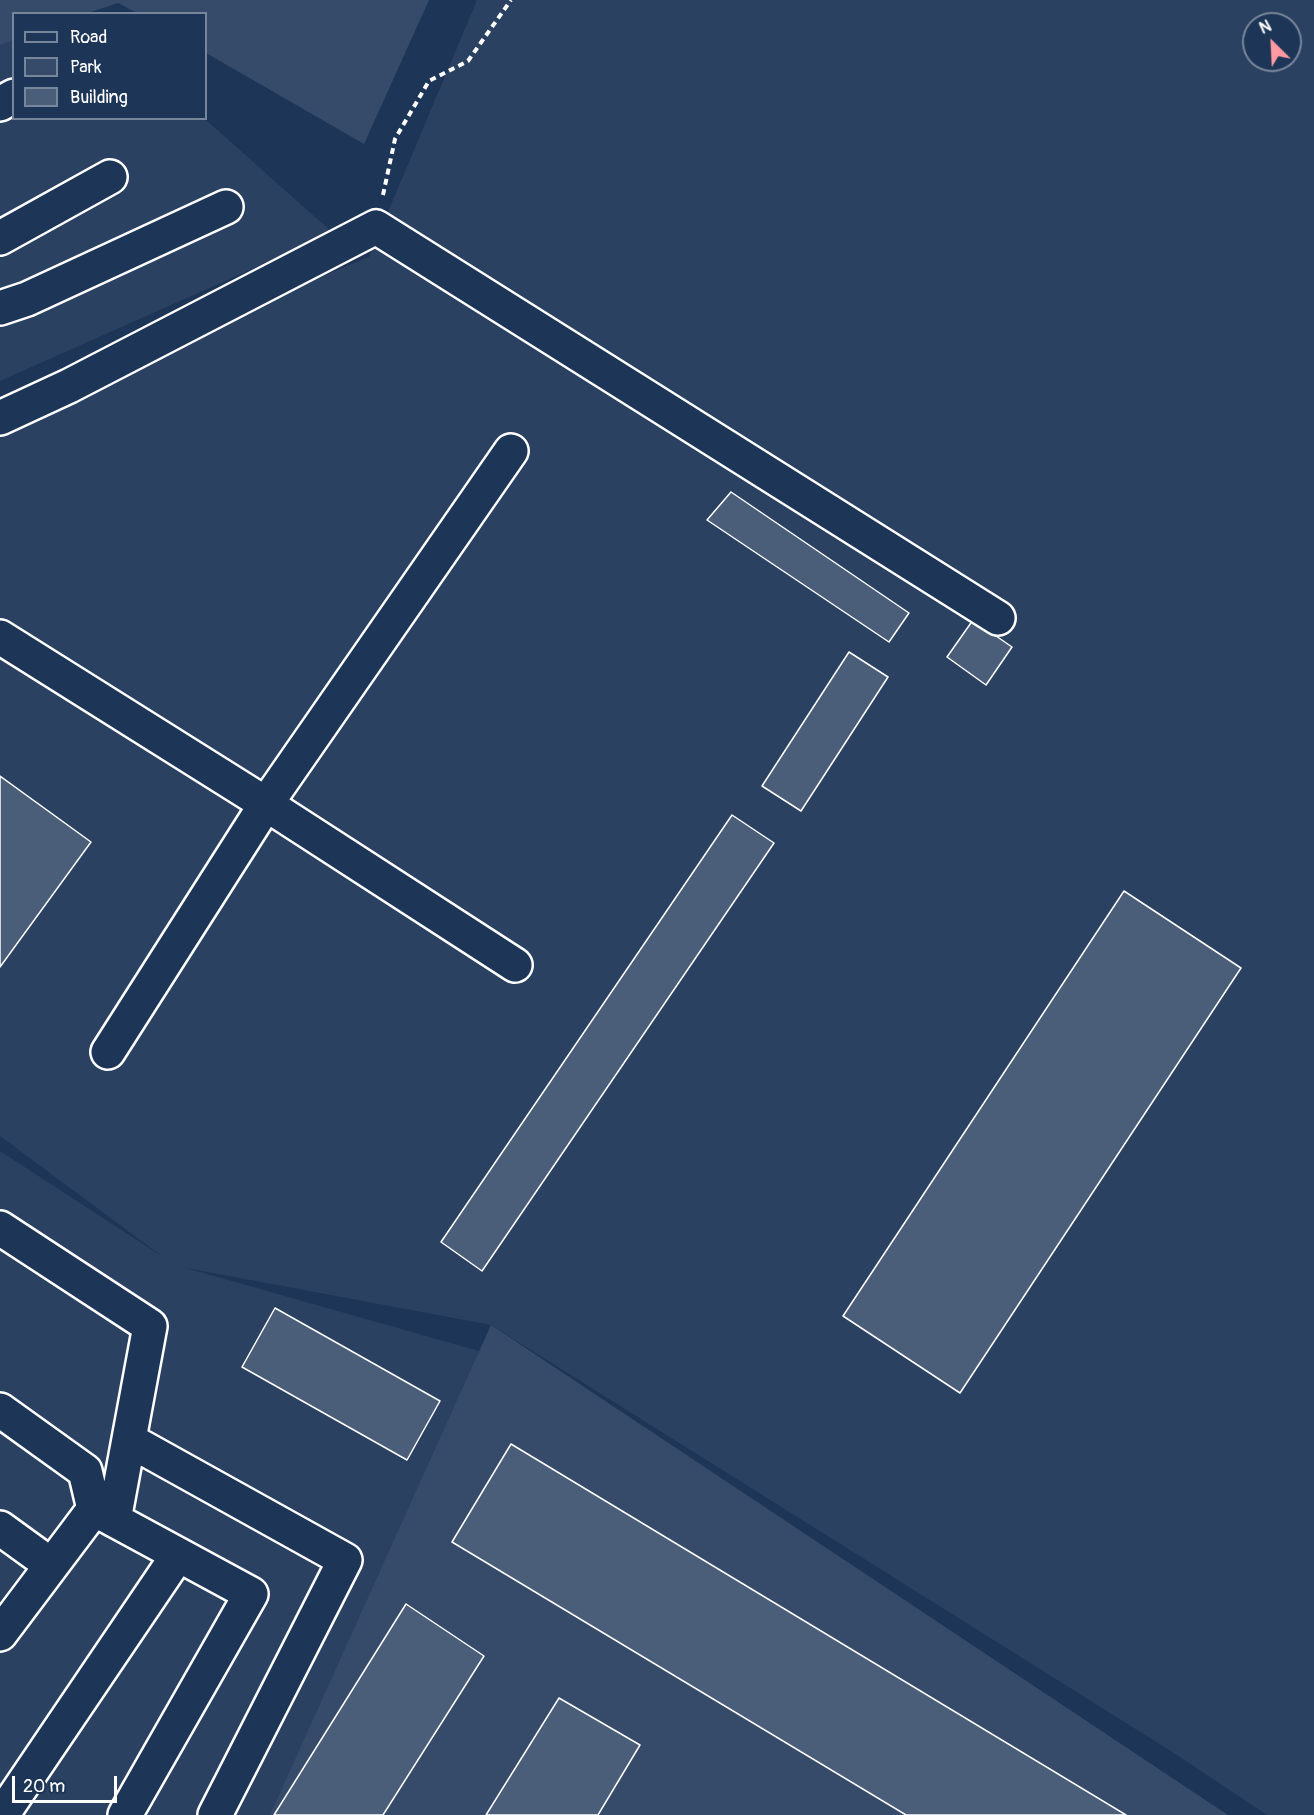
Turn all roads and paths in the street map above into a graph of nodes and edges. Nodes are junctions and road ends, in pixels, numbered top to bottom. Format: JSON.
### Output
{"nodes":[{"id":1,"x":511,"y":0,"type":"edge"},
{"id":2,"x":110,"y":177,"type":"dead end"},
{"id":3,"x":226,"y":207,"type":"dead end"},
{"id":4,"x":376,"y":227,"type":"junction"},
{"id":5,"x":0,"y":238,"type":"edge"},
{"id":6,"x":0,"y":308,"type":"edge"},
{"id":7,"x":0,"y":418,"type":"edge"},
{"id":8,"x":511,"y":451,"type":"dead end"},
{"id":9,"x":998,"y":618,"type":"dead end"},
{"id":10,"x":0,"y":637,"type":"edge"},
{"id":11,"x":266,"y":804,"type":"junction"},
{"id":12,"x":515,"y":965,"type":"dead end"},
{"id":13,"x":108,"y":1052,"type":"dead end"},
{"id":14,"x":0,"y":1228,"type":"edge"},
{"id":15,"x":0,"y":1410,"type":"edge"},
{"id":16,"x":129,"y":1440,"type":"junction"},
{"id":17,"x":104,"y":1515,"type":"junction"},
{"id":18,"x":0,"y":1528,"type":"edge"},
{"id":19,"x":178,"y":1555,"type":"junction"},
{"id":20,"x":51,"y":1565,"type":"junction"},
{"id":21,"x":0,"y":1634,"type":"edge"},
{"id":22,"x":2,"y":1815,"type":"edge"},
{"id":23,"x":125,"y":1815,"type":"edge"},
{"id":24,"x":215,"y":1815,"type":"edge"}],
"edges":[{"from":1,"to":4,"type":"path"},
{"from":2,"to":5,"type":"street"},
{"from":3,"to":6,"type":"street"},
{"from":4,"to":7,"type":"street"},
{"from":4,"to":9,"type":"street"},
{"from":8,"to":11,"type":"street"},
{"from":10,"to":11,"type":"street"},
{"from":11,"to":12,"type":"street"},
{"from":11,"to":13,"type":"street"},
{"from":14,"to":16,"type":"street"},
{"from":15,"to":17,"type":"street"},
{"from":16,"to":17,"type":"street"},
{"from":16,"to":24,"type":"street"},
{"from":17,"to":19,"type":"street"},
{"from":17,"to":20,"type":"street"},
{"from":18,"to":20,"type":"street"},
{"from":19,"to":22,"type":"street"},
{"from":19,"to":23,"type":"street"},
{"from":20,"to":21,"type":"street"}]}
